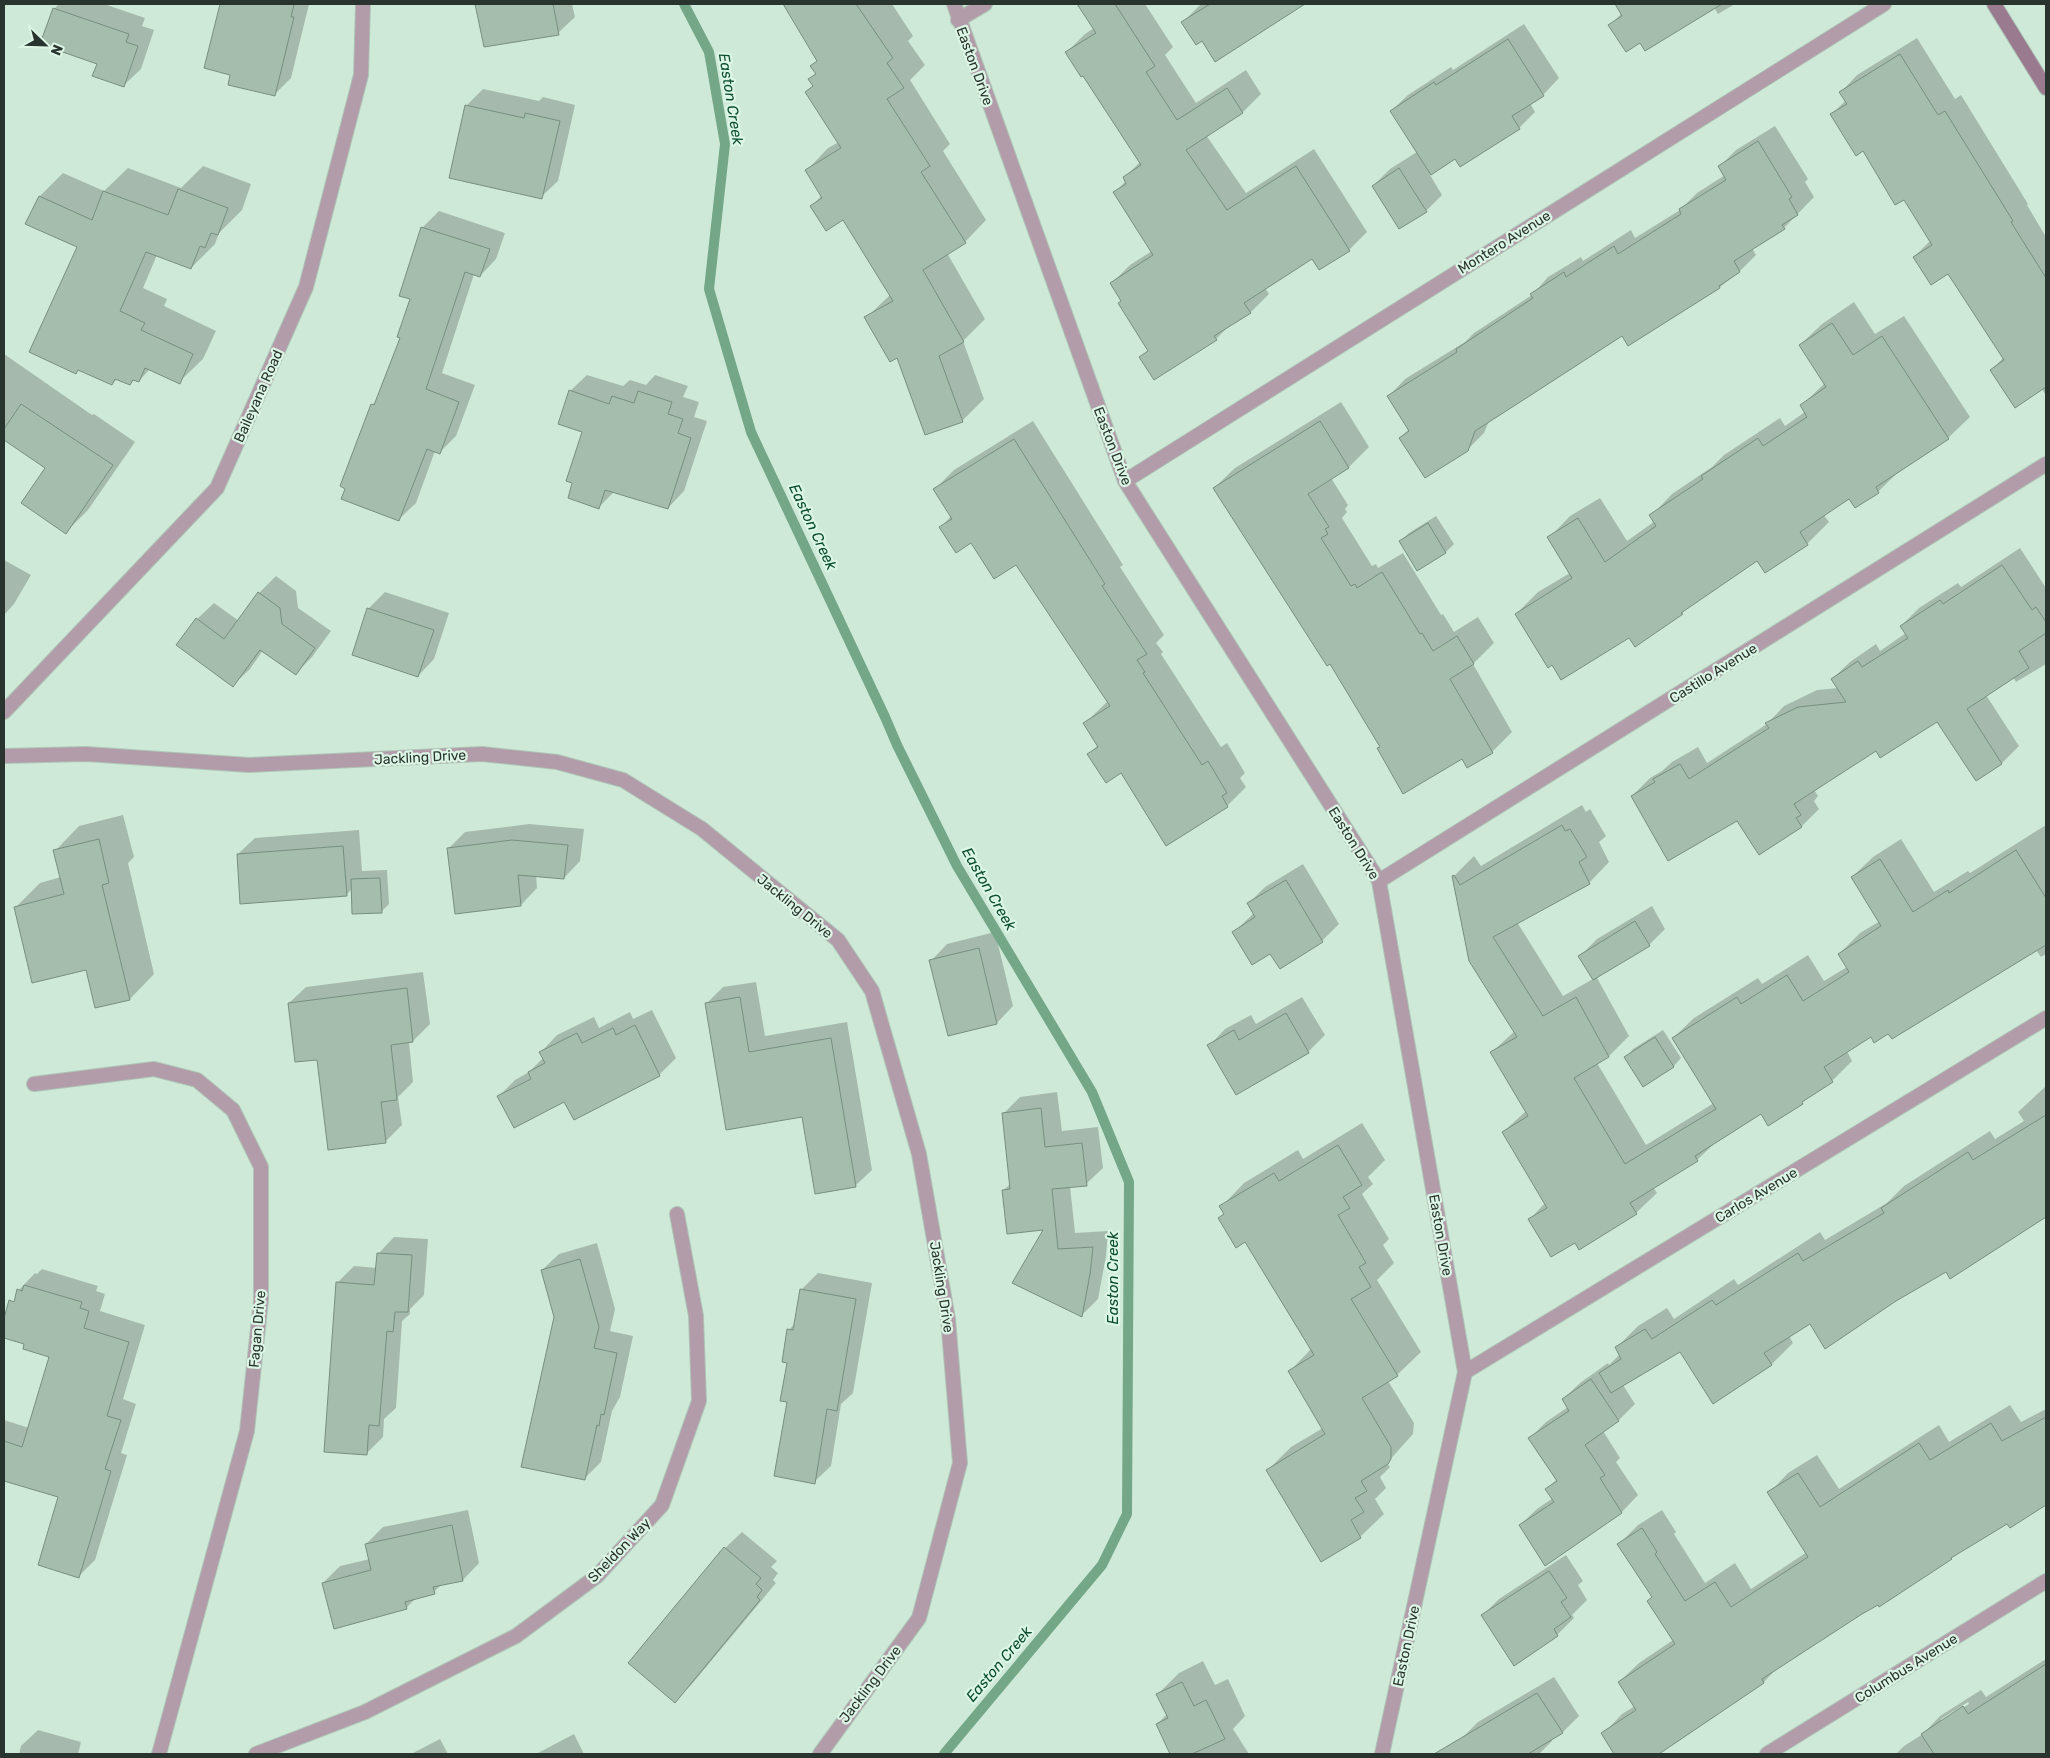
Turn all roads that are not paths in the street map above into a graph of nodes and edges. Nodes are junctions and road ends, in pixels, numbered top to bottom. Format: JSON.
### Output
{"nodes":[{"id":1,"x":363,"y":4,"type":"edge"},
{"id":2,"x":954,"y":4,"type":"edge"},
{"id":3,"x":985,"y":4,"type":"edge"},
{"id":4,"x":1884,"y":4,"type":"edge"},
{"id":5,"x":1994,"y":4,"type":"edge"},
{"id":6,"x":958,"y":20,"type":"junction"},
{"id":7,"x":2046,"y":88,"type":"edge"},
{"id":8,"x":2046,"y":464,"type":"edge"},
{"id":9,"x":1125,"y":481,"type":"junction"},
{"id":10,"x":4,"y":712,"type":"edge"},
{"id":11,"x":4,"y":756,"type":"edge"},
{"id":12,"x":1379,"y":881,"type":"junction"},
{"id":13,"x":2046,"y":1018,"type":"edge"},
{"id":14,"x":34,"y":1084,"type":"dead end"},
{"id":15,"x":677,"y":1214,"type":"dead end"},
{"id":16,"x":1465,"y":1372,"type":"junction"},
{"id":17,"x":2046,"y":1581,"type":"edge"},
{"id":18,"x":159,"y":1754,"type":"edge"},
{"id":19,"x":256,"y":1754,"type":"edge"},
{"id":20,"x":820,"y":1754,"type":"edge"},
{"id":21,"x":1382,"y":1754,"type":"edge"},
{"id":22,"x":1766,"y":1754,"type":"edge"}],
"edges":[{"from":1,"to":10,"type":"street","name":"Baileyana Road"},
{"from":2,"to":6,"type":"street","name":"Easton Drive"},
{"from":3,"to":6,"type":"street"},
{"from":4,"to":9,"type":"street","name":"Montero Avenue"},
{"from":5,"to":7,"type":"main road"},
{"from":6,"to":9,"type":"street","name":"Easton Drive"},
{"from":8,"to":12,"type":"street","name":"Castillo Avenue"},
{"from":9,"to":12,"type":"street","name":"Easton Drive"},
{"from":11,"to":20,"type":"street","name":"Jackling Drive"},
{"from":12,"to":16,"type":"street","name":"Easton Drive"},
{"from":13,"to":16,"type":"street","name":"Carlos Avenue"},
{"from":14,"to":18,"type":"street","name":"Fagan Drive"},
{"from":15,"to":19,"type":"street","name":"Sheldon Way"},
{"from":16,"to":21,"type":"street","name":"Easton Drive"},
{"from":17,"to":22,"type":"street","name":"Columbus Avenue"}]}
